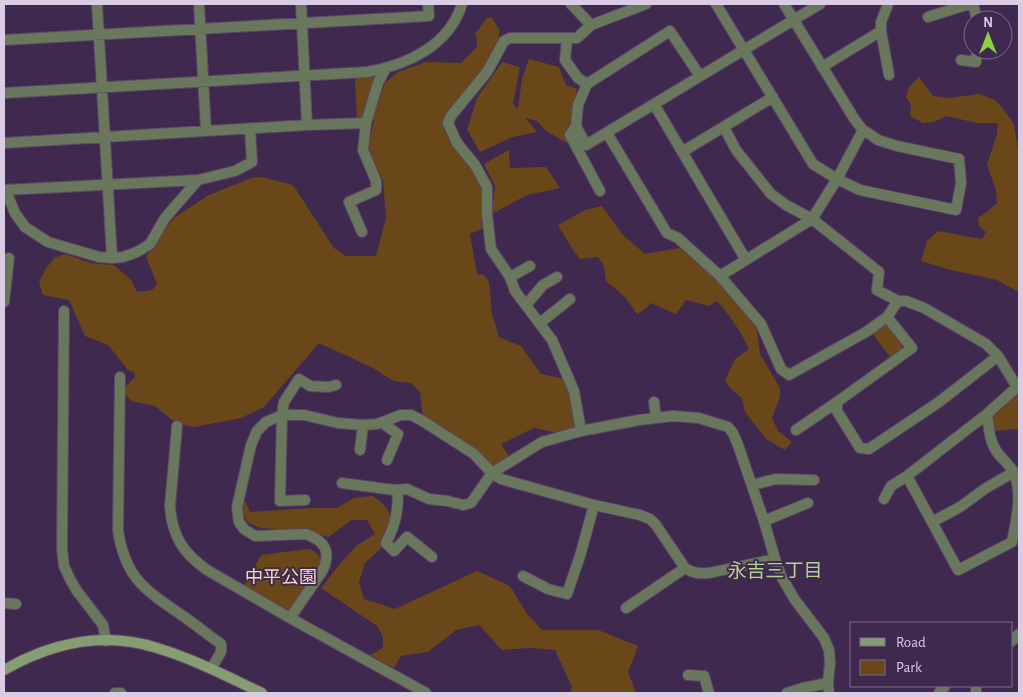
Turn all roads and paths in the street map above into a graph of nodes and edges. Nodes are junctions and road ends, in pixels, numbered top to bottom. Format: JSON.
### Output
{"nodes":[{"id":1,"x":97,"y":4,"type":"edge"},
{"id":2,"x":199,"y":4,"type":"edge"},
{"id":3,"x":301,"y":4,"type":"edge"},
{"id":4,"x":428,"y":4,"type":"edge"},
{"id":5,"x":462,"y":4,"type":"edge"},
{"id":6,"x":570,"y":4,"type":"edge"},
{"id":7,"x":716,"y":4,"type":"edge"},
{"id":8,"x":784,"y":4,"type":"edge"},
{"id":9,"x":820,"y":4,"type":"edge"},
{"id":10,"x":888,"y":4,"type":"edge"},
{"id":11,"x":969,"y":4,"type":"edge"},
{"id":12,"x":640,"y":5,"type":"edge"},
{"id":13,"x":928,"y":18,"type":"dead end"},
{"id":14,"x":794,"y":20,"type":"junction"},
{"id":15,"x":302,"y":24,"type":"junction"},
{"id":16,"x":591,"y":25,"type":"junction"},
{"id":17,"x":200,"y":30,"type":"junction"},
{"id":18,"x":881,"y":31,"type":"junction"},
{"id":19,"x":99,"y":35,"type":"junction"},
{"id":20,"x":568,"y":39,"type":"junction"},
{"id":21,"x":4,"y":40,"type":"edge"},
{"id":22,"x":744,"y":49,"type":"junction"},
{"id":23,"x":961,"y":60,"type":"dead end"},
{"id":24,"x":976,"y":60,"type":"edge"},
{"id":25,"x":822,"y":67,"type":"junction"},
{"id":26,"x":386,"y":68,"type":"junction"},
{"id":27,"x":305,"y":75,"type":"junction"},
{"id":28,"x":889,"y":75,"type":"dead end"},
{"id":29,"x":700,"y":76,"type":"junction"},
{"id":30,"x":203,"y":81,"type":"junction"},
{"id":31,"x":588,"y":84,"type":"junction"},
{"id":32,"x":102,"y":86,"type":"junction"},
{"id":33,"x":4,"y":93,"type":"edge"},
{"id":34,"x":773,"y":97,"type":"junction"},
{"id":35,"x":654,"y":104,"type":"junction"},
{"id":36,"x":366,"y":123,"type":"junction"},
{"id":37,"x":307,"y":125,"type":"junction"},
{"id":38,"x":576,"y":126,"type":"junction"},
{"id":39,"x":724,"y":127,"type":"junction"},
{"id":40,"x":250,"y":129,"type":"junction"},
{"id":41,"x":862,"y":130,"type":"junction"},
{"id":42,"x":206,"y":131,"type":"junction"},
{"id":43,"x":607,"y":133,"type":"junction"},
{"id":44,"x":105,"y":137,"type":"junction"},
{"id":45,"x":4,"y":144,"type":"edge"},
{"id":46,"x":682,"y":152,"type":"junction"},
{"id":47,"x":198,"y":180,"type":"junction"},
{"id":48,"x":838,"y":180,"type":"junction"},
{"id":49,"x":107,"y":184,"type":"junction"},
{"id":50,"x":5,"y":190,"type":"edge"},
{"id":51,"x":600,"y":191,"type":"dead end"},
{"id":52,"x":812,"y":220,"type":"junction"},
{"id":53,"x":362,"y":232,"type":"dead end"},
{"id":54,"x":9,"y":258,"type":"dead end"},
{"id":55,"x":112,"y":258,"type":"junction"},
{"id":56,"x":746,"y":260,"type":"junction"},
{"id":57,"x":530,"y":266,"type":"dead end"},
{"id":58,"x":720,"y":276,"type":"junction"},
{"id":59,"x":510,"y":277,"type":"junction"},
{"id":60,"x":557,"y":277,"type":"dead end"},
{"id":61,"x":570,"y":299,"type":"dead end"},
{"id":62,"x":898,"y":301,"type":"junction"},
{"id":63,"x":4,"y":302,"type":"edge"},
{"id":64,"x":526,"y":306,"type":"junction"},
{"id":65,"x":64,"y":311,"type":"dead end"},
{"id":66,"x":887,"y":317,"type":"junction"},
{"id":67,"x":540,"y":323,"type":"junction"},
{"id":68,"x":998,"y":356,"type":"junction"},
{"id":69,"x":120,"y":377,"type":"dead end"},
{"id":70,"x":336,"y":386,"type":"dead end"},
{"id":71,"x":1018,"y":387,"type":"edge"},
{"id":72,"x":654,"y":402,"type":"dead end"},
{"id":73,"x":837,"y":402,"type":"junction"},
{"id":74,"x":987,"y":414,"type":"junction"},
{"id":75,"x":282,"y":415,"type":"junction"},
{"id":76,"x":656,"y":418,"type":"junction"},
{"id":77,"x":384,"y":422,"type":"junction"},
{"id":78,"x":363,"y":425,"type":"junction"},
{"id":79,"x":177,"y":426,"type":"dead end"},
{"id":80,"x":796,"y":430,"type":"dead end"},
{"id":81,"x":581,"y":431,"type":"junction"},
{"id":82,"x":360,"y":450,"type":"dead end"},
{"id":83,"x":387,"y":460,"type":"dead end"},
{"id":84,"x":1014,"y":472,"type":"junction"},
{"id":85,"x":492,"y":473,"type":"junction"},
{"id":86,"x":907,"y":476,"type":"junction"},
{"id":87,"x":814,"y":480,"type":"dead end"},
{"id":88,"x":342,"y":483,"type":"dead end"},
{"id":89,"x":752,"y":485,"type":"junction"},
{"id":90,"x":398,"y":490,"type":"junction"},
{"id":91,"x":884,"y":499,"type":"dead end"},
{"id":92,"x":305,"y":500,"type":"dead end"},
{"id":93,"x":808,"y":503,"type":"dead end"},
{"id":94,"x":594,"y":505,"type":"junction"},
{"id":95,"x":764,"y":521,"type":"junction"},
{"id":96,"x":932,"y":522,"type":"junction"},
{"id":97,"x":432,"y":557,"type":"dead end"},
{"id":98,"x":775,"y":559,"type":"junction"},
{"id":99,"x":685,"y":568,"type":"junction"},
{"id":100,"x":523,"y":576,"type":"dead end"},
{"id":101,"x":4,"y":603,"type":"edge"},
{"id":102,"x":16,"y":604,"type":"dead end"},
{"id":103,"x":626,"y":608,"type":"dead end"},
{"id":104,"x":290,"y":618,"type":"junction"},
{"id":105,"x":106,"y":641,"type":"junction"},
{"id":106,"x":211,"y":669,"type":"junction"},
{"id":107,"x":4,"y":670,"type":"edge"},
{"id":108,"x":688,"y":675,"type":"dead end"},
{"id":109,"x":828,"y":688,"type":"edge"},
{"id":110,"x":115,"y":693,"type":"edge"},
{"id":111,"x":121,"y":693,"type":"edge"},
{"id":112,"x":262,"y":693,"type":"edge"},
{"id":113,"x":426,"y":693,"type":"edge"},
{"id":114,"x":709,"y":693,"type":"edge"},
{"id":115,"x":787,"y":693,"type":"edge"}],
"edges":[{"from":1,"to":19,"type":"street"},
{"from":2,"to":17,"type":"street"},
{"from":3,"to":15,"type":"street"},
{"from":4,"to":15,"type":"street"},
{"from":5,"to":26,"type":"street"},
{"from":6,"to":16,"type":"street"},
{"from":7,"to":22,"type":"street"},
{"from":8,"to":14,"type":"street"},
{"from":9,"to":14,"type":"street"},
{"from":10,"to":18,"type":"street"},
{"from":11,"to":13,"type":"street"},
{"from":12,"to":16,"type":"street"},
{"from":14,"to":22,"type":"street"},
{"from":14,"to":25,"type":"street"},
{"from":15,"to":17,"type":"street"},
{"from":15,"to":27,"type":"street"},
{"from":16,"to":20,"type":"street"},
{"from":17,"to":19,"type":"street"},
{"from":17,"to":30,"type":"street"},
{"from":18,"to":25,"type":"street"},
{"from":18,"to":28,"type":"street"},
{"from":19,"to":21,"type":"street"},
{"from":19,"to":32,"type":"street"},
{"from":20,"to":31,"type":"street"},
{"from":20,"to":59,"type":"street"},
{"from":22,"to":29,"type":"street"},
{"from":22,"to":34,"type":"street"},
{"from":23,"to":24,"type":"street"},
{"from":25,"to":41,"type":"street"},
{"from":26,"to":27,"type":"street"},
{"from":26,"to":36,"type":"street"},
{"from":27,"to":30,"type":"street"},
{"from":27,"to":37,"type":"street"},
{"from":29,"to":31,"type":"street"},
{"from":29,"to":35,"type":"street"},
{"from":30,"to":32,"type":"street"},
{"from":30,"to":42,"type":"street"},
{"from":31,"to":38,"type":"street"},
{"from":32,"to":33,"type":"street"},
{"from":32,"to":44,"type":"street"},
{"from":34,"to":39,"type":"street"},
{"from":34,"to":48,"type":"street"},
{"from":35,"to":43,"type":"street"},
{"from":35,"to":46,"type":"street"},
{"from":36,"to":37,"type":"street"},
{"from":36,"to":53,"type":"street"},
{"from":37,"to":40,"type":"street"},
{"from":38,"to":43,"type":"street"},
{"from":38,"to":51,"type":"street"},
{"from":39,"to":46,"type":"street"},
{"from":39,"to":52,"type":"street"},
{"from":40,"to":42,"type":"street"},
{"from":40,"to":47,"type":"street"},
{"from":41,"to":48,"type":"street"},
{"from":41,"to":48,"type":"street"},
{"from":42,"to":44,"type":"street"},
{"from":43,"to":58,"type":"street"},
{"from":44,"to":45,"type":"street"},
{"from":44,"to":49,"type":"street"},
{"from":46,"to":56,"type":"street"},
{"from":47,"to":49,"type":"street"},
{"from":47,"to":55,"type":"street"},
{"from":48,"to":52,"type":"street"},
{"from":49,"to":50,"type":"street"},
{"from":49,"to":55,"type":"street"},
{"from":50,"to":55,"type":"street"},
{"from":52,"to":56,"type":"street"},
{"from":52,"to":62,"type":"street"},
{"from":54,"to":63,"type":"street"},
{"from":56,"to":58,"type":"street"},
{"from":57,"to":59,"type":"street"},
{"from":58,"to":66,"type":"street"},
{"from":59,"to":64,"type":"street"},
{"from":60,"to":64,"type":"street"},
{"from":61,"to":67,"type":"street"},
{"from":62,"to":66,"type":"street"},
{"from":62,"to":68,"type":"street"},
{"from":64,"to":67,"type":"street"},
{"from":65,"to":105,"type":"street"},
{"from":66,"to":73,"type":"street"},
{"from":67,"to":81,"type":"street"},
{"from":68,"to":71,"type":"street"},
{"from":68,"to":73,"type":"street"},
{"from":69,"to":106,"type":"street"},
{"from":70,"to":75,"type":"street"},
{"from":71,"to":74,"type":"street"},
{"from":72,"to":76,"type":"street"},
{"from":73,"to":80,"type":"street"},
{"from":74,"to":84,"type":"street"},
{"from":74,"to":86,"type":"street"},
{"from":75,"to":78,"type":"street"},
{"from":75,"to":92,"type":"street"},
{"from":75,"to":104,"type":"street"},
{"from":76,"to":81,"type":"street"},
{"from":76,"to":89,"type":"street"},
{"from":77,"to":78,"type":"street"},
{"from":77,"to":83,"type":"street"},
{"from":77,"to":85,"type":"street"},
{"from":78,"to":82,"type":"street"},
{"from":79,"to":104,"type":"street"},
{"from":81,"to":85,"type":"street"},
{"from":84,"to":96,"type":"street"},
{"from":84,"to":96,"type":"street"},
{"from":85,"to":90,"type":"street"},
{"from":85,"to":94,"type":"street"},
{"from":86,"to":91,"type":"street"},
{"from":86,"to":96,"type":"street"},
{"from":87,"to":89,"type":"street"},
{"from":88,"to":90,"type":"street"},
{"from":89,"to":95,"type":"street"},
{"from":90,"to":97,"type":"street"},
{"from":93,"to":95,"type":"street"},
{"from":94,"to":99,"type":"street"},
{"from":94,"to":100,"type":"street"},
{"from":95,"to":98,"type":"street"},
{"from":98,"to":99,"type":"street"},
{"from":98,"to":109,"type":"street"},
{"from":99,"to":103,"type":"street"},
{"from":101,"to":102,"type":"street"},
{"from":104,"to":113,"type":"street"},
{"from":105,"to":106,"type":"street"},
{"from":105,"to":107,"type":"street"},
{"from":106,"to":112,"type":"street"},
{"from":108,"to":114,"type":"street"},
{"from":109,"to":115,"type":"street"},
{"from":110,"to":111,"type":"street"}]}
